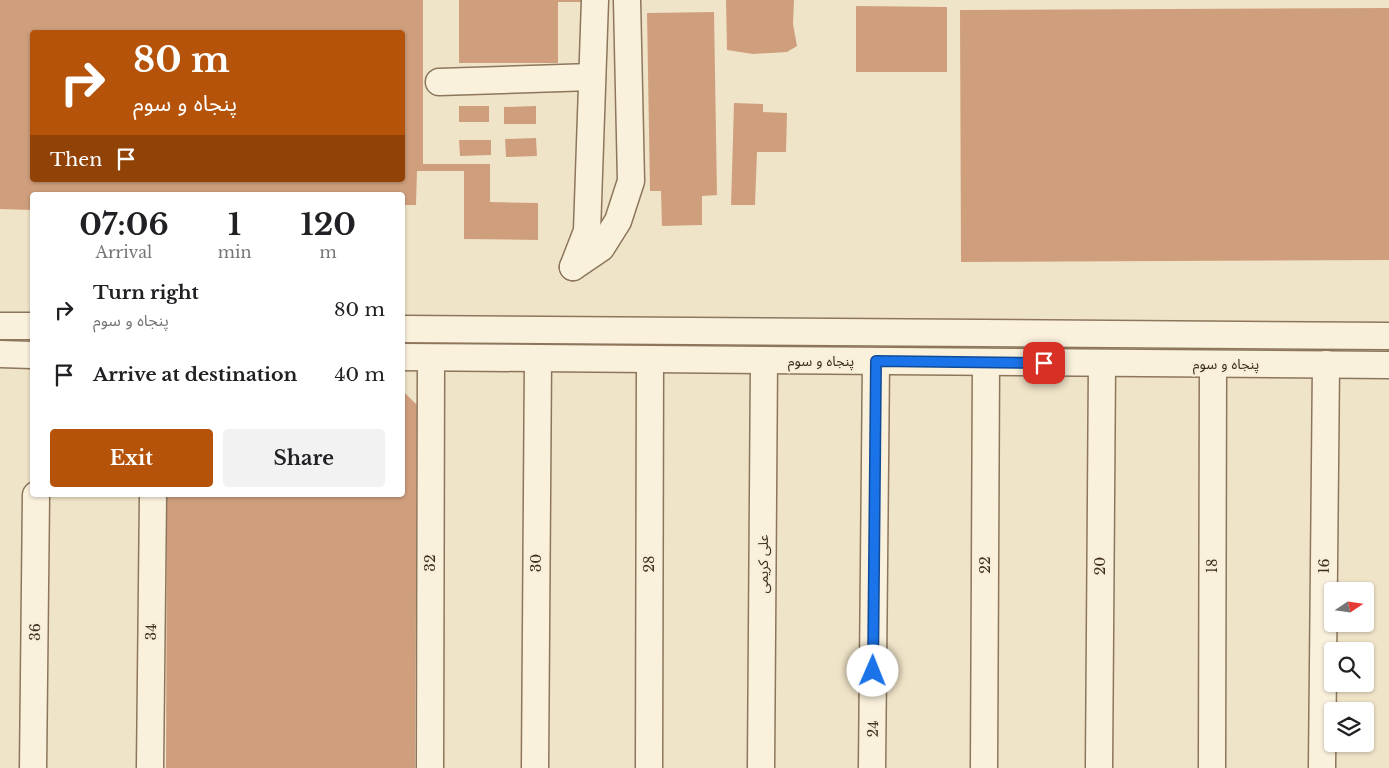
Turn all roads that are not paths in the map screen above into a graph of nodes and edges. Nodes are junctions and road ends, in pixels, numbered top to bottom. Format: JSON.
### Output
{"nodes":[{"id":1,"x":595,"y":0,"type":"edge"},
{"id":2,"x":628,"y":0,"type":"edge"},
{"id":3,"x":592,"y":77,"type":"junction"},
{"id":4,"x":439,"y":82,"type":"dead end"},
{"id":5,"x":0,"y":326,"type":"edge"},
{"id":6,"x":30,"y":326,"type":"edge"},
{"id":7,"x":405,"y":329,"type":"edge"},
{"id":8,"x":1389,"y":336,"type":"edge"},
{"id":9,"x":0,"y":354,"type":"edge"},
{"id":10,"x":30,"y":354,"type":"edge"},
{"id":11,"x":405,"y":357,"type":"edge"},
{"id":12,"x":431,"y":358,"type":"junction"},
{"id":13,"x":538,"y":358,"type":"junction"},
{"id":14,"x":650,"y":359,"type":"junction"},
{"id":15,"x":764,"y":360,"type":"junction"},
{"id":16,"x":876,"y":361,"type":"junction"},
{"id":17,"x":986,"y":362,"type":"junction"},
{"id":18,"x":1102,"y":363,"type":"junction"},
{"id":19,"x":1213,"y":364,"type":"junction"},
{"id":20,"x":1326,"y":364,"type":"junction"},
{"id":21,"x":1389,"y":365,"type":"edge"},
{"id":22,"x":36,"y":497,"type":"edge"},
{"id":23,"x":153,"y":497,"type":"edge"},
{"id":24,"x":33,"y":768,"type":"edge"},
{"id":25,"x":150,"y":768,"type":"edge"},
{"id":26,"x":430,"y":768,"type":"edge"},
{"id":27,"x":535,"y":768,"type":"edge"},
{"id":28,"x":649,"y":768,"type":"edge"},
{"id":29,"x":761,"y":768,"type":"edge"},
{"id":30,"x":872,"y":768,"type":"edge"},
{"id":31,"x":984,"y":768,"type":"edge"},
{"id":32,"x":1099,"y":768,"type":"edge"},
{"id":33,"x":1212,"y":768,"type":"edge"},
{"id":34,"x":1322,"y":768,"type":"edge"}],
"edges":[{"from":1,"to":3,"type":"street"},
{"from":2,"to":3,"type":"street"},
{"from":3,"to":4,"type":"street"},
{"from":5,"to":6,"type":"street"},
{"from":7,"to":8,"type":"street","name":"پنجاه و سوم"},
{"from":9,"to":10,"type":"street"},
{"from":11,"to":12,"type":"street","name":"پنجاه و سوم"},
{"from":12,"to":13,"type":"street","name":"پنجاه و سوم"},
{"from":12,"to":26,"type":"street","name":"32"},
{"from":13,"to":14,"type":"street","name":"پنجاه و سوم"},
{"from":13,"to":27,"type":"street","name":"30"},
{"from":14,"to":15,"type":"street","name":"پنجاه و سوم"},
{"from":14,"to":28,"type":"street","name":"28"},
{"from":15,"to":16,"type":"street","name":"پنجاه و سوم"},
{"from":15,"to":29,"type":"street","name":"علی کریمی"},
{"from":16,"to":17,"type":"street","name":"پنجاه و سوم"},
{"from":16,"to":30,"type":"street","name":"24"},
{"from":17,"to":18,"type":"street","name":"پنجاه و سوم"},
{"from":17,"to":31,"type":"street","name":"22"},
{"from":18,"to":19,"type":"street","name":"پنجاه و سوم"},
{"from":18,"to":32,"type":"street","name":"20"},
{"from":19,"to":20,"type":"street","name":"پنجاه و سوم"},
{"from":19,"to":33,"type":"street","name":"18"},
{"from":20,"to":21,"type":"street","name":"پنجاه و سوم"},
{"from":20,"to":34,"type":"street","name":"16"},
{"from":22,"to":24,"type":"street","name":"36"},
{"from":23,"to":25,"type":"street","name":"34"}]}
